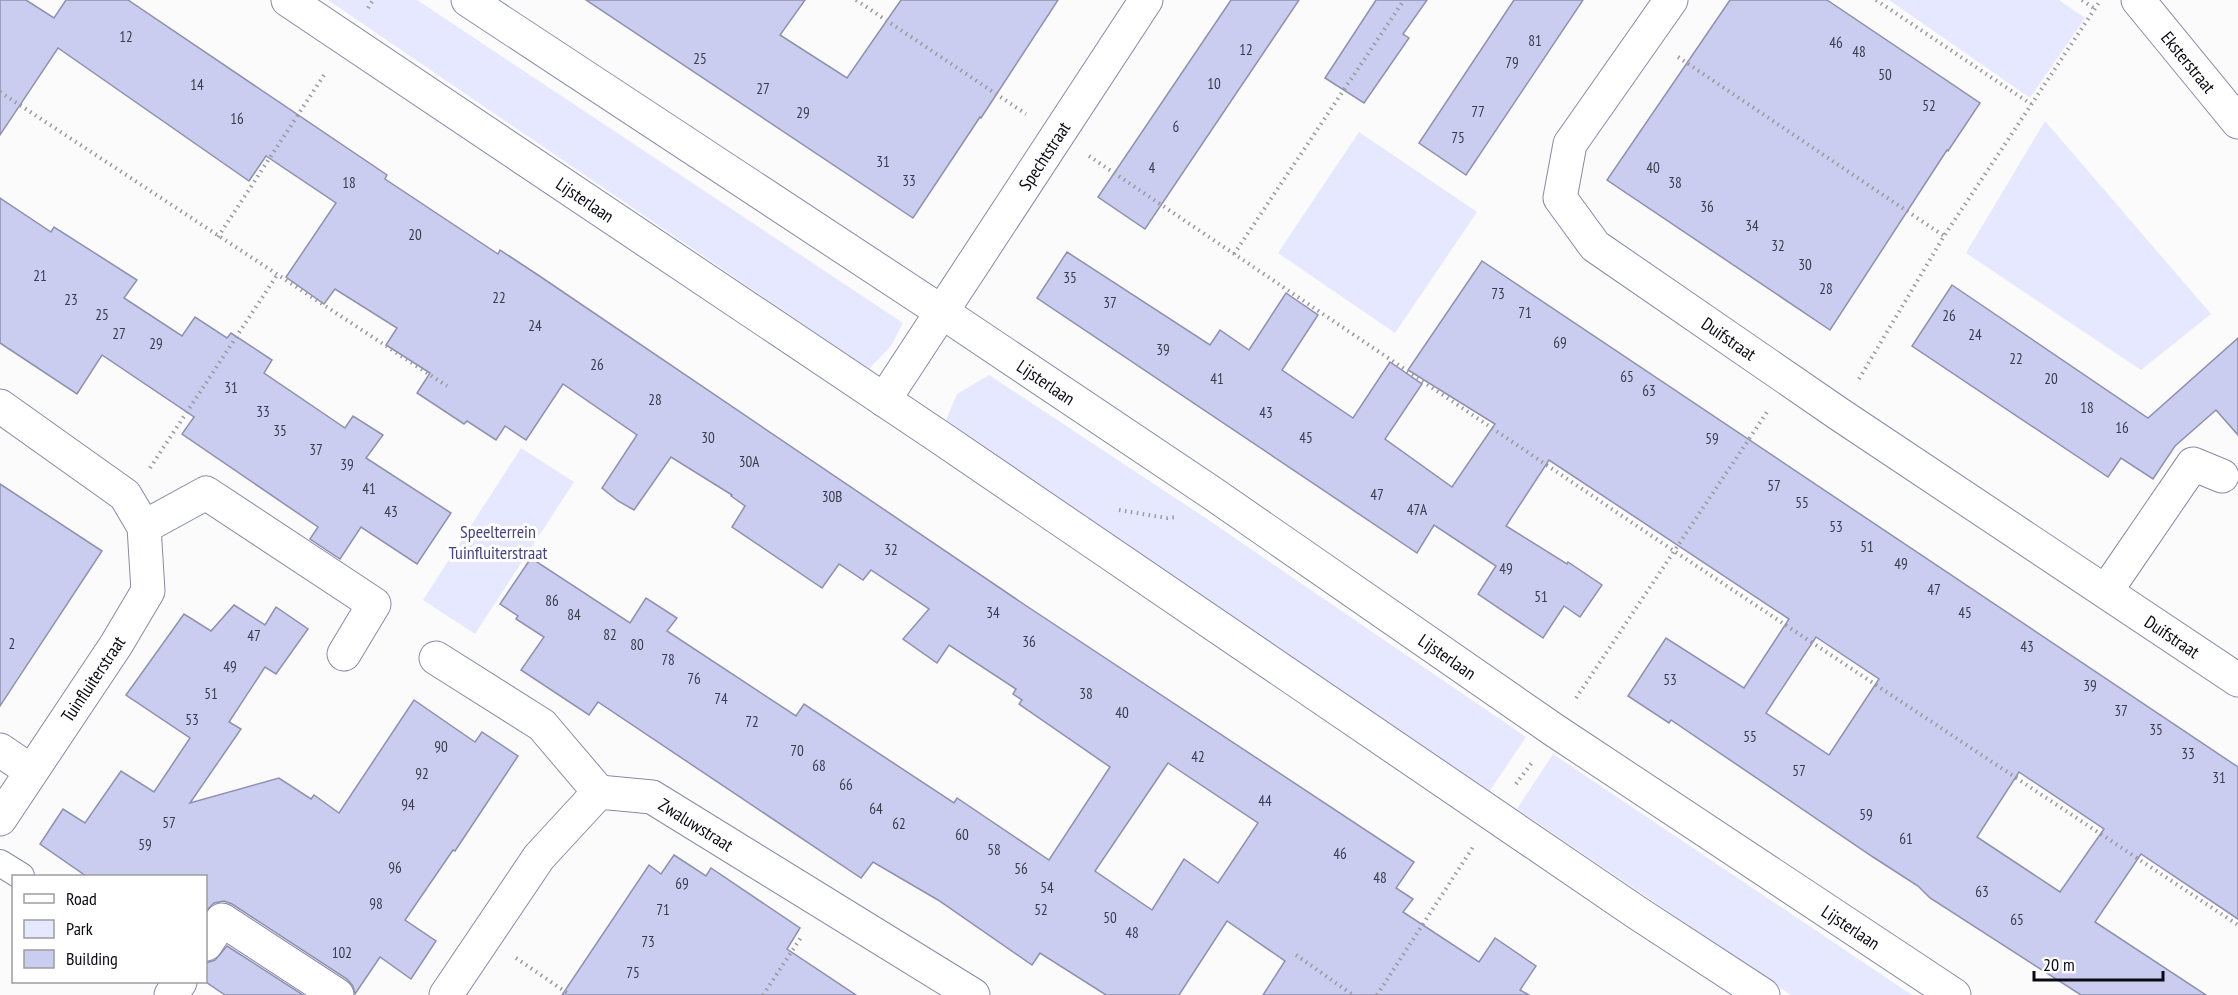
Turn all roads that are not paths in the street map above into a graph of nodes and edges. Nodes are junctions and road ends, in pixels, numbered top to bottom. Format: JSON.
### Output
{"nodes":[{"id":1,"x":288,"y":0,"type":"edge"},
{"id":2,"x":468,"y":0,"type":"edge"},
{"id":3,"x":1146,"y":0,"type":"edge"},
{"id":4,"x":1671,"y":0,"type":"edge"},
{"id":5,"x":2138,"y":0,"type":"edge"},
{"id":6,"x":2238,"y":123,"type":"edge"},
{"id":7,"x":942,"y":312,"type":"junction"},
{"id":8,"x":884,"y":400,"type":"junction"},
{"id":9,"x":0,"y":406,"type":"edge"},
{"id":10,"x":2222,"y":476,"type":"dead end"},
{"id":11,"x":144,"y":527,"type":"junction"},
{"id":12,"x":2106,"y":591,"type":"junction"},
{"id":13,"x":344,"y":654,"type":"dead end"},
{"id":14,"x":436,"y":658,"type":"dead end"},
{"id":15,"x":2238,"y":680,"type":"edge"},
{"id":16,"x":0,"y":750,"type":"edge"},
{"id":17,"x":31,"y":771,"type":"junction"},
{"id":18,"x":599,"y":792,"type":"junction"},
{"id":19,"x":0,"y":819,"type":"edge"},
{"id":20,"x":0,"y":863,"type":"edge"},
{"id":21,"x":19,"y":875,"type":"edge"},
{"id":22,"x":207,"y":942,"type":"edge"},
{"id":23,"x":337,"y":995,"type":"edge"},
{"id":24,"x":446,"y":995,"type":"edge"},
{"id":25,"x":973,"y":995,"type":"edge"},
{"id":26,"x":1763,"y":995,"type":"edge"},
{"id":27,"x":1954,"y":995,"type":"edge"}],
"edges":[{"from":1,"to":8,"type":"street","name":"Lijsterlaan"},
{"from":2,"to":7,"type":"street","name":"Lijsterlaan"},
{"from":3,"to":7,"type":"street","name":"Spechtstraat"},
{"from":4,"to":12,"type":"street","name":"Duifstraat"},
{"from":5,"to":6,"type":"street","name":"Eksterstraat"},
{"from":7,"to":8,"type":"street"},
{"from":7,"to":27,"type":"street","name":"Lijsterlaan"},
{"from":8,"to":26,"type":"street","name":"Lijsterlaan"},
{"from":9,"to":11,"type":"street","name":"Tuinfluiterstraat"},
{"from":10,"to":12,"type":"street"},
{"from":11,"to":13,"type":"street"},
{"from":11,"to":17,"type":"street","name":"Tuinfluiterstraat"},
{"from":12,"to":15,"type":"street","name":"Duifstraat"},
{"from":14,"to":18,"type":"street"},
{"from":16,"to":17,"type":"street"},
{"from":17,"to":19,"type":"street","name":"Tuinfluiterstraat"},
{"from":18,"to":24,"type":"street"},
{"from":18,"to":25,"type":"street","name":"Zwaluwstraat"},
{"from":20,"to":21,"type":"lane"},
{"from":22,"to":23,"type":"street"}]}
